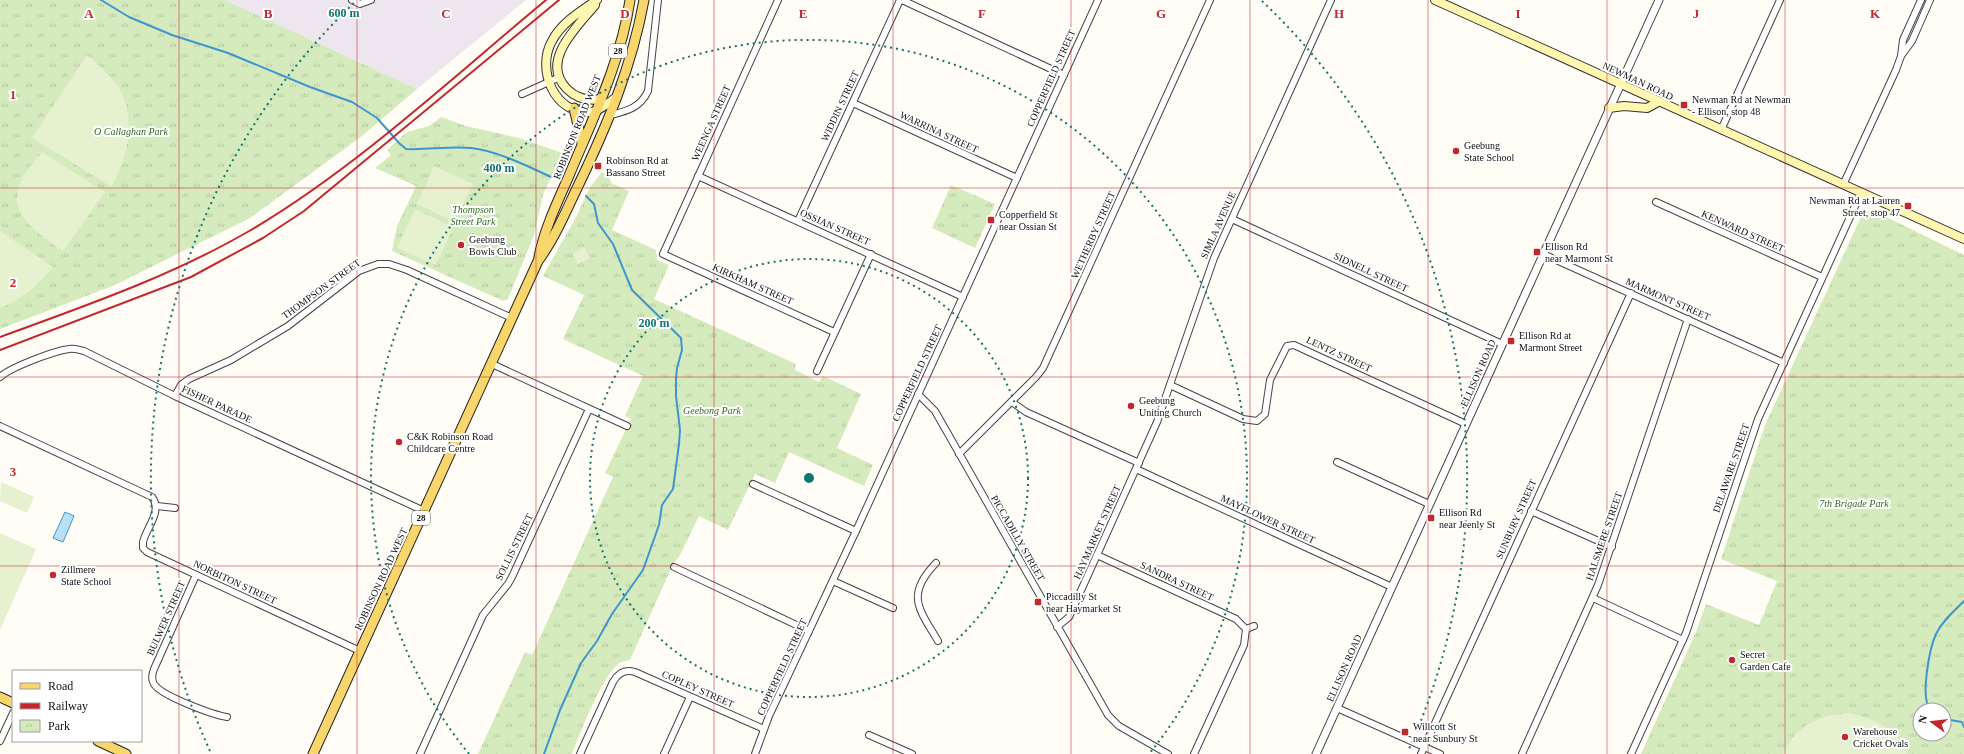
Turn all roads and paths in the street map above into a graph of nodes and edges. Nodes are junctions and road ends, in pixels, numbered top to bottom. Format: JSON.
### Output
{"nodes":[{"id":1,"x":352,"y":0,"type":"edge"},
{"id":2,"x":371,"y":0,"type":"edge"},
{"id":3,"x":598,"y":0,"type":"edge"},
{"id":4,"x":630,"y":0,"type":"edge"},
{"id":5,"x":644,"y":0,"type":"edge"},
{"id":6,"x":658,"y":0,"type":"edge"},
{"id":7,"x":778,"y":0,"type":"edge"},
{"id":8,"x":901,"y":0,"type":"edge"},
{"id":9,"x":1098,"y":0,"type":"edge"},
{"id":10,"x":1210,"y":0,"type":"edge"},
{"id":11,"x":1331,"y":0,"type":"edge"},
{"id":12,"x":1435,"y":0,"type":"edge"},
{"id":13,"x":1659,"y":0,"type":"edge"},
{"id":14,"x":1780,"y":0,"type":"edge"},
{"id":15,"x":1921,"y":0,"type":"edge"},
{"id":16,"x":1930,"y":0,"type":"edge"},
{"id":17,"x":1901,"y":56,"type":"junction"},
{"id":18,"x":1064,"y":75,"type":"junction"},
{"id":19,"x":560,"y":77,"type":"junction"},
{"id":20,"x":548,"y":82,"type":"junction"},
{"id":21,"x":1620,"y":84,"type":"junction"},
{"id":22,"x":522,"y":94,"type":"dead end"},
{"id":23,"x":617,"y":97,"type":"junction"},
{"id":24,"x":600,"y":99,"type":"junction"},
{"id":25,"x":1658,"y":102,"type":"junction"},
{"id":26,"x":853,"y":103,"type":"junction"},
{"id":27,"x":574,"y":108,"type":"junction"},
{"id":28,"x":1609,"y":108,"type":"junction"},
{"id":29,"x":596,"y":111,"type":"junction"},
{"id":30,"x":611,"y":115,"type":"junction"},
{"id":31,"x":1721,"y":130,"type":"junction"},
{"id":32,"x":582,"y":143,"type":"junction"},
{"id":33,"x":698,"y":176,"type":"junction"},
{"id":34,"x":1017,"y":178,"type":"junction"},
{"id":35,"x":1843,"y":185,"type":"junction"},
{"id":36,"x":1861,"y":194,"type":"junction"},
{"id":37,"x":1656,"y":202,"type":"dead end"},
{"id":38,"x":1232,"y":219,"type":"junction"},
{"id":39,"x":798,"y":221,"type":"junction"},
{"id":40,"x":1963,"y":237,"type":"edge"},
{"id":41,"x":663,"y":254,"type":"joint"},
{"id":42,"x":871,"y":254,"type":"junction"},
{"id":43,"x":1543,"y":254,"type":"junction"},
{"id":44,"x":538,"y":261,"type":"junction"},
{"id":45,"x":1822,"y":277,"type":"junction"},
{"id":46,"x":1631,"y":292,"type":"junction"},
{"id":47,"x":963,"y":297,"type":"junction"},
{"id":48,"x":512,"y":318,"type":"junction"},
{"id":49,"x":1688,"y":319,"type":"junction"},
{"id":50,"x":834,"y":332,"type":"junction"},
{"id":51,"x":1502,"y":344,"type":"junction"},
{"id":52,"x":1784,"y":363,"type":"junction"},
{"id":53,"x":492,"y":364,"type":"junction"},
{"id":54,"x":817,"y":371,"type":"dead end"},
{"id":55,"x":0,"y":377,"type":"edge"},
{"id":56,"x":1170,"y":385,"type":"junction"},
{"id":57,"x":918,"y":394,"type":"junction"},
{"id":58,"x":175,"y":396,"type":"junction"},
{"id":59,"x":1012,"y":402,"type":"junction"},
{"id":60,"x":589,"y":409,"type":"junction"},
{"id":61,"x":1466,"y":424,"type":"junction"},
{"id":62,"x":0,"y":426,"type":"edge"},
{"id":63,"x":627,"y":426,"type":"dead end"},
{"id":64,"x":960,"y":454,"type":"junction"},
{"id":65,"x":1337,"y":462,"type":"dead end"},
{"id":66,"x":1137,"y":466,"type":"junction"},
{"id":67,"x":753,"y":484,"type":"dead end"},
{"id":68,"x":1429,"y":504,"type":"junction"},
{"id":69,"x":157,"y":506,"type":"junction"},
{"id":70,"x":175,"y":508,"type":"dead end"},
{"id":71,"x":424,"y":511,"type":"junction"},
{"id":72,"x":1531,"y":511,"type":"junction"},
{"id":73,"x":856,"y":531,"type":"junction"},
{"id":74,"x":1612,"y":547,"type":"junction"},
{"id":75,"x":1097,"y":555,"type":"junction"},
{"id":76,"x":936,"y":563,"type":"dead end"},
{"id":77,"x":674,"y":567,"type":"dead end"},
{"id":78,"x":196,"y":575,"type":"junction"},
{"id":79,"x":833,"y":581,"type":"junction"},
{"id":80,"x":1392,"y":587,"type":"junction"},
{"id":81,"x":1593,"y":598,"type":"junction"},
{"id":82,"x":893,"y":608,"type":"dead end"},
{"id":83,"x":1254,"y":626,"type":"dead end"},
{"id":84,"x":1057,"y":627,"type":"junction"},
{"id":85,"x":1246,"y":629,"type":"junction"},
{"id":86,"x":809,"y":631,"type":"junction"},
{"id":87,"x":1683,"y":640,"type":"junction"},
{"id":88,"x":938,"y":641,"type":"dead end"},
{"id":89,"x":360,"y":651,"type":"junction"},
{"id":90,"x":0,"y":697,"type":"edge"},
{"id":91,"x":690,"y":697,"type":"junction"},
{"id":92,"x":12,"y":703,"type":"edge"},
{"id":93,"x":1337,"y":708,"type":"junction"},
{"id":94,"x":12,"y":714,"type":"edge"},
{"id":95,"x":227,"y":717,"type":"dead end"},
{"id":96,"x":764,"y":729,"type":"junction"},
{"id":97,"x":869,"y":735,"type":"dead end"},
{"id":98,"x":0,"y":741,"type":"edge"},
{"id":99,"x":100,"y":742,"type":"edge"},
{"id":100,"x":1424,"y":747,"type":"junction"},
{"id":101,"x":1160,"y":752,"type":"edge"},
{"id":102,"x":126,"y":754,"type":"edge"},
{"id":103,"x":313,"y":754,"type":"edge"},
{"id":104,"x":420,"y":754,"type":"edge"},
{"id":105,"x":580,"y":754,"type":"edge"},
{"id":106,"x":664,"y":754,"type":"edge"},
{"id":107,"x":755,"y":754,"type":"edge"},
{"id":108,"x":912,"y":754,"type":"edge"},
{"id":109,"x":1168,"y":754,"type":"edge"},
{"id":110,"x":1194,"y":754,"type":"edge"},
{"id":111,"x":1316,"y":754,"type":"edge"},
{"id":112,"x":1421,"y":754,"type":"edge"},
{"id":113,"x":1440,"y":754,"type":"edge"},
{"id":114,"x":1522,"y":754,"type":"edge"},
{"id":115,"x":1631,"y":754,"type":"edge"}],
"edges":[{"from":1,"to":2,"type":"street"},
{"from":3,"to":19,"type":"main road"},
{"from":3,"to":20,"type":"main road"},
{"from":4,"to":24,"type":"main road","name":"ROBINSON ROAD WEST","number":"28"},
{"from":5,"to":23,"type":"main road","name":"ROBINSON ROAD WEST","number":"28"},
{"from":6,"to":30,"type":"street"},
{"from":7,"to":33,"type":"street","name":"WEENGA STREET"},
{"from":8,"to":18,"type":"street"},
{"from":8,"to":26,"type":"street","name":"WIDDIN STREET"},
{"from":9,"to":18,"type":"street","name":"COPPERFIELD STREET"},
{"from":10,"to":59,"type":"street","name":"WETHERBY STREET"},
{"from":11,"to":38,"type":"street","name":"SIMLA AVENUE"},
{"from":12,"to":21,"type":"main road","name":"NEWMAN ROAD"},
{"from":13,"to":21,"type":"street","name":"ELLISON ROAD"},
{"from":14,"to":31,"type":"street"},
{"from":15,"to":17,"type":"street"},
{"from":16,"to":17,"type":"street"},
{"from":17,"to":35,"type":"street"},
{"from":18,"to":34,"type":"street","name":"COPPERFIELD STREET"},
{"from":19,"to":20,"type":"street"},
{"from":19,"to":24,"type":"main road"},
{"from":20,"to":22,"type":"street"},
{"from":20,"to":27,"type":"main road"},
{"from":21,"to":25,"type":"main road","name":"NEWMAN ROAD"},
{"from":21,"to":28,"type":"street","name":"ELLISON ROAD"},
{"from":23,"to":29,"type":"main road"},
{"from":23,"to":30,"type":"main road","name":"ROBINSON ROAD WEST","number":"28"},
{"from":24,"to":29,"type":"main road","name":"ROBINSON ROAD WEST","number":"28"},
{"from":25,"to":28,"type":"main road"},
{"from":25,"to":31,"type":"main road","name":"NEWMAN ROAD"},
{"from":26,"to":34,"type":"street","name":"WARRINA STREET"},
{"from":26,"to":39,"type":"street","name":"WIDDIN STREET"},
{"from":27,"to":29,"type":"main road"},
{"from":27,"to":32,"type":"main road"},
{"from":28,"to":43,"type":"street","name":"ELLISON ROAD"},
{"from":29,"to":32,"type":"main road","name":"ROBINSON ROAD WEST","number":"28"},
{"from":30,"to":44,"type":"main road","name":"ROBINSON ROAD WEST","number":"28"},
{"from":31,"to":35,"type":"main road","name":"NEWMAN ROAD"},
{"from":32,"to":44,"type":"main road","name":"ROBINSON ROAD WEST","number":"28"},
{"from":33,"to":39,"type":"street","name":"OSSIAN STREET"},
{"from":33,"to":41,"type":"street","name":"WEENGA STREET"},
{"from":34,"to":47,"type":"street","name":"COPPERFIELD STREET"},
{"from":35,"to":36,"type":"main road","name":"NEWMAN ROAD"},
{"from":36,"to":40,"type":"main road","name":"NEWMAN ROAD"},
{"from":36,"to":45,"type":"street","name":"DELAWARE STREET"},
{"from":37,"to":45,"type":"street","name":"KENWARD STREET"},
{"from":38,"to":51,"type":"street","name":"SIDNELL STREET"},
{"from":38,"to":56,"type":"street","name":"SIMLA AVENUE"},
{"from":39,"to":42,"type":"street","name":"OSSIAN STREET"},
{"from":41,"to":50,"type":"street","name":"KIRKHAM STREET"},
{"from":42,"to":47,"type":"street","name":"OSSIAN STREET"},
{"from":42,"to":50,"type":"street"},
{"from":43,"to":46,"type":"street","name":"MARMONT STREET"},
{"from":43,"to":51,"type":"street","name":"ELLISON ROAD"},
{"from":44,"to":48,"type":"main road","name":"ROBINSON ROAD WEST","number":"28"},
{"from":45,"to":52,"type":"street","name":"DELAWARE STREET"},
{"from":46,"to":49,"type":"street","name":"MARMONT STREET"},
{"from":46,"to":72,"type":"street","name":"SUNBURY STREET"},
{"from":47,"to":57,"type":"street","name":"COPPERFIELD STREET"},
{"from":48,"to":53,"type":"main road","name":"ROBINSON ROAD WEST","number":"28"},
{"from":48,"to":58,"type":"street","name":"THOMPSON STREET"},
{"from":49,"to":52,"type":"street","name":"MARMONT STREET"},
{"from":49,"to":74,"type":"street","name":"HALSMERE STREET"},
{"from":50,"to":54,"type":"street"},
{"from":51,"to":61,"type":"street","name":"ELLISON ROAD"},
{"from":52,"to":87,"type":"street","name":"DELAWARE STREET"},
{"from":53,"to":60,"type":"street"},
{"from":53,"to":71,"type":"main road","name":"ROBINSON ROAD WEST","number":"28"},
{"from":55,"to":58,"type":"street","name":"FISHER PARADE"},
{"from":56,"to":61,"type":"street","name":"LENTZ STREET"},
{"from":56,"to":66,"type":"street","name":"SIMLA AVENUE"},
{"from":57,"to":64,"type":"street","name":"PICCADILLY STREET"},
{"from":57,"to":73,"type":"street","name":"COPPERFIELD STREET"},
{"from":58,"to":71,"type":"street","name":"FISHER PARADE"},
{"from":59,"to":64,"type":"street","name":"WETHERBY STREET"},
{"from":59,"to":66,"type":"street","name":"MAYFLOWER STREET"},
{"from":60,"to":63,"type":"street"},
{"from":60,"to":104,"type":"street","name":"SOLLIS STREET"},
{"from":61,"to":68,"type":"street","name":"ELLISON ROAD"},
{"from":62,"to":69,"type":"street"},
{"from":64,"to":84,"type":"street","name":"PICCADILLY STREET"},
{"from":65,"to":68,"type":"street"},
{"from":66,"to":75,"type":"street","name":"HAYMARKET STREET"},
{"from":66,"to":80,"type":"street","name":"MAYFLOWER STREET"},
{"from":67,"to":73,"type":"street"},
{"from":68,"to":80,"type":"street","name":"ELLISON ROAD"},
{"from":69,"to":70,"type":"street"},
{"from":69,"to":78,"type":"street","name":"NORBITON STREET"},
{"from":71,"to":89,"type":"main road","name":"ROBINSON ROAD WEST","number":"28"},
{"from":72,"to":74,"type":"street"},
{"from":72,"to":100,"type":"street","name":"SUNBURY STREET"},
{"from":73,"to":79,"type":"street","name":"COPPERFIELD STREET"},
{"from":74,"to":81,"type":"street","name":"HALSMERE STREET"},
{"from":75,"to":84,"type":"street","name":"HAYMARKET STREET"},
{"from":75,"to":85,"type":"street","name":"SANDRA STREET"},
{"from":76,"to":88,"type":"street"},
{"from":77,"to":86,"type":"street"},
{"from":78,"to":89,"type":"street","name":"NORBITON STREET"},
{"from":78,"to":95,"type":"street","name":"BULWER STREET"},
{"from":79,"to":82,"type":"street"},
{"from":79,"to":86,"type":"street","name":"COPPERFIELD STREET"},
{"from":80,"to":93,"type":"street","name":"ELLISON ROAD"},
{"from":81,"to":87,"type":"street"},
{"from":81,"to":114,"type":"street","name":"HALSMERE STREET"},
{"from":83,"to":85,"type":"street"},
{"from":84,"to":101,"type":"street","name":"PICCADILLY STREET"},
{"from":85,"to":110,"type":"street"},
{"from":86,"to":96,"type":"street","name":"COPPERFIELD STREET"},
{"from":87,"to":115,"type":"street","name":"DELAWARE STREET"},
{"from":89,"to":103,"type":"main road","name":"ROBINSON ROAD WEST","number":"28"},
{"from":90,"to":92,"type":"main road"},
{"from":91,"to":96,"type":"street","name":"COPLEY STREET"},
{"from":91,"to":105,"type":"street","name":"COPLEY STREET"},
{"from":91,"to":106,"type":"street"},
{"from":93,"to":100,"type":"street"},
{"from":93,"to":111,"type":"street","name":"ELLISON ROAD"},
{"from":94,"to":98,"type":"street"},
{"from":96,"to":107,"type":"street","name":"COPPERFIELD STREET"},
{"from":97,"to":108,"type":"street"},
{"from":99,"to":102,"type":"main road"},
{"from":100,"to":112,"type":"street","name":"SUNBURY STREET"},
{"from":100,"to":113,"type":"street"},
{"from":101,"to":109,"type":"street","name":"PICCADILLY STREET"}]}
